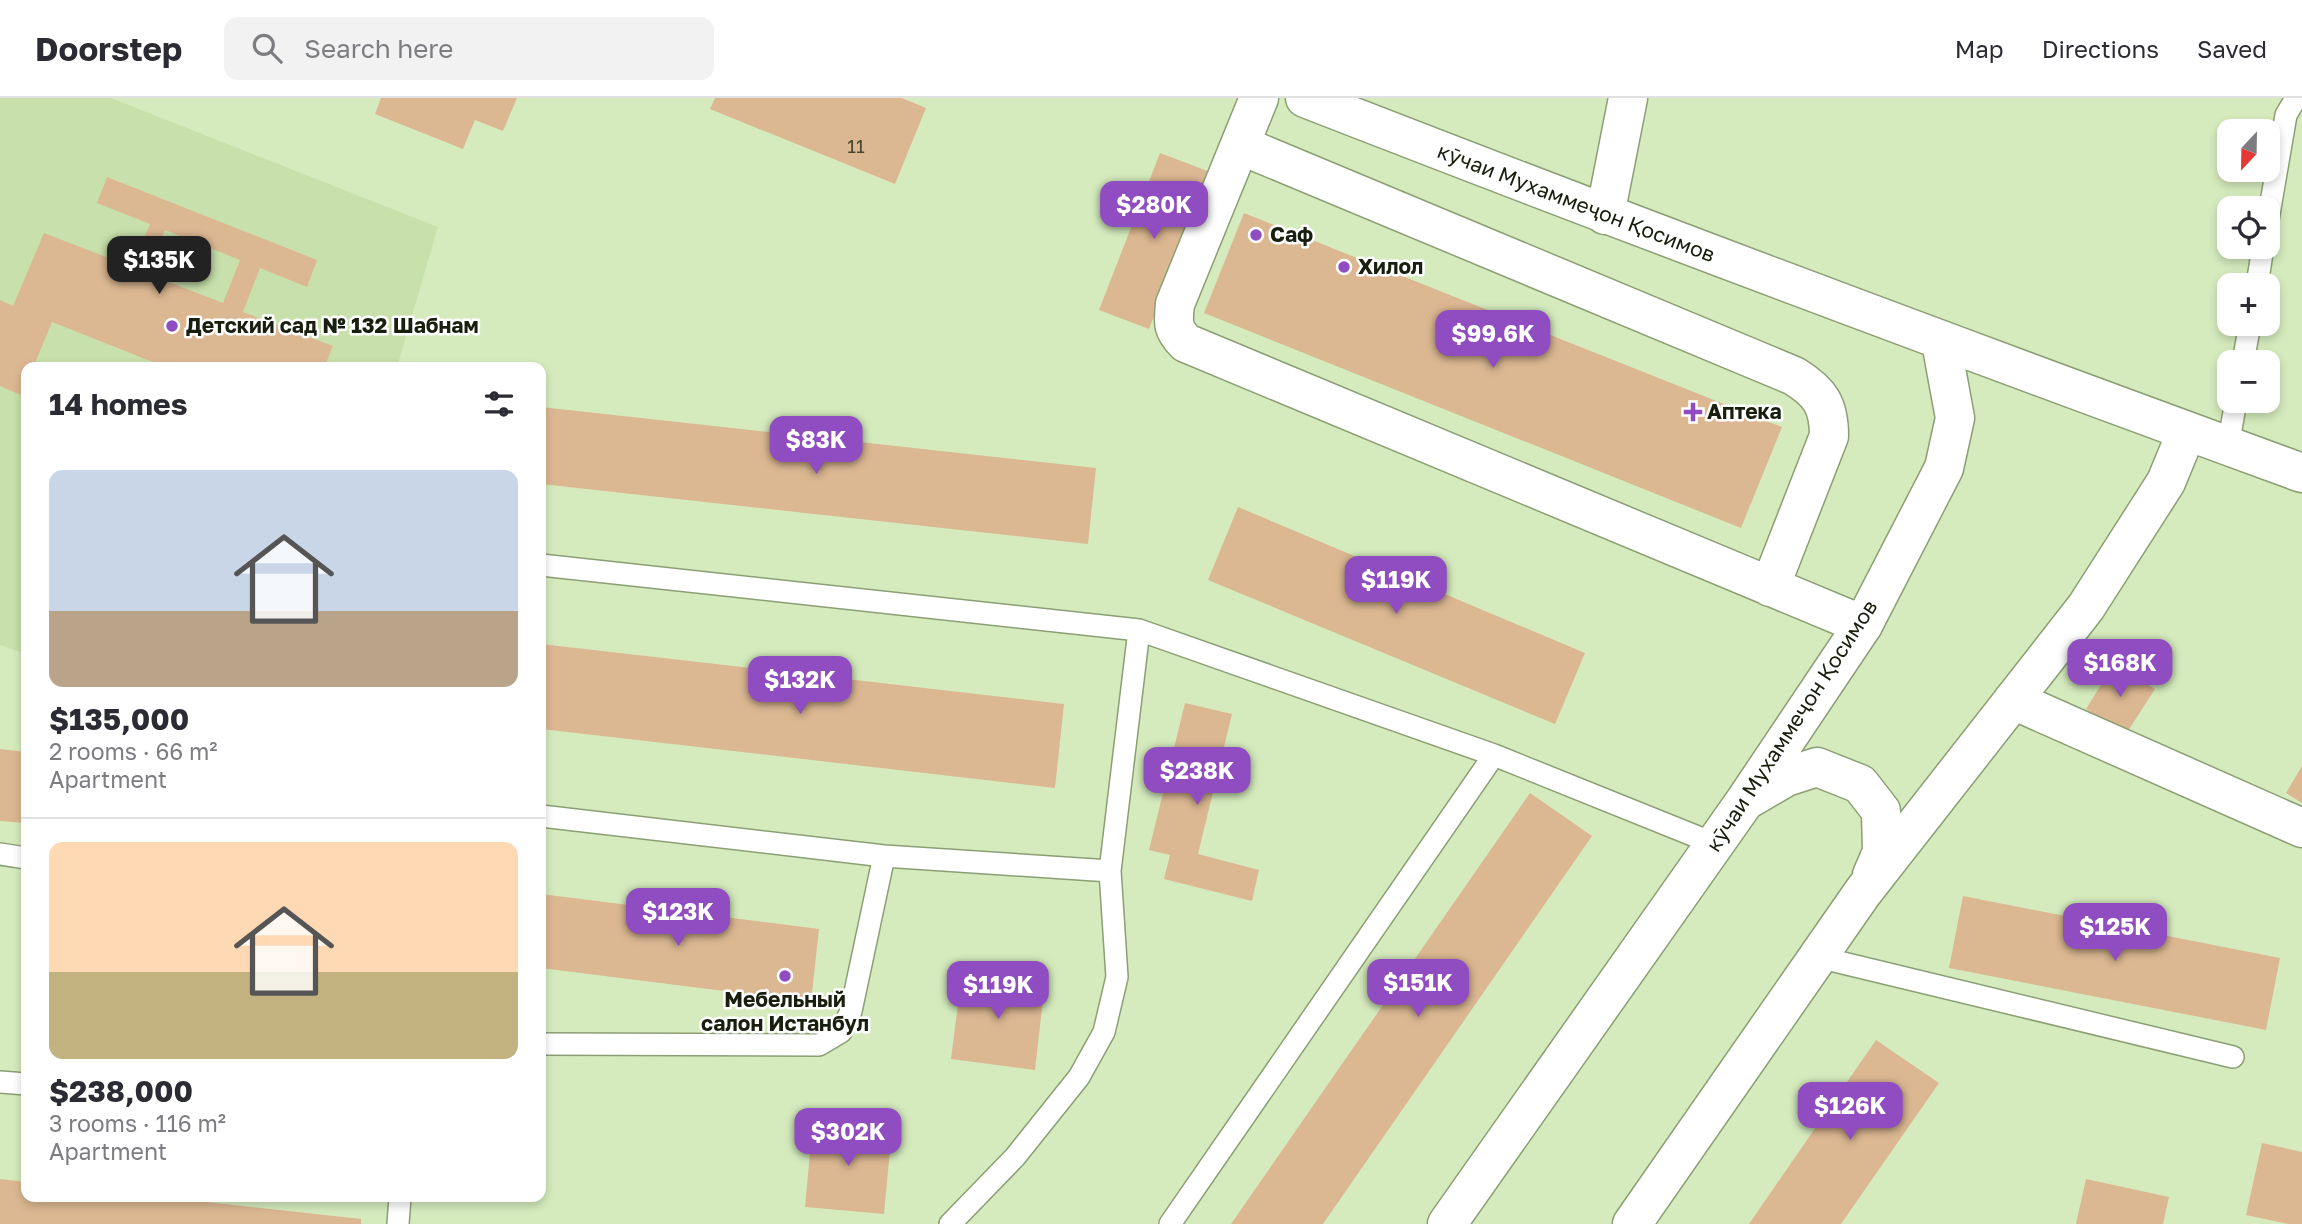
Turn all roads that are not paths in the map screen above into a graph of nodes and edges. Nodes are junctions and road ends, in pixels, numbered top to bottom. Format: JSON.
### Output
{"nodes":[{"id":1,"x":1259,"y":98,"type":"edge"},
{"id":2,"x":1304,"y":98,"type":"edge"},
{"id":3,"x":1628,"y":98,"type":"edge"},
{"id":4,"x":2296,"y":98,"type":"edge"},
{"id":5,"x":1240,"y":145,"type":"junction"},
{"id":6,"x":2272,"y":196,"type":"edge"},
{"id":7,"x":1605,"y":215,"type":"junction"},
{"id":8,"x":1941,"y":342,"type":"junction"},
{"id":9,"x":2234,"y":413,"type":"edge"},
{"id":10,"x":2187,"y":431,"type":"junction"},
{"id":11,"x":2228,"y":446,"type":"junction"},
{"id":12,"x":2302,"y":473,"type":"edge"},
{"id":13,"x":546,"y":566,"type":"edge"},
{"id":14,"x":1770,"y":587,"type":"junction"},
{"id":15,"x":1863,"y":625,"type":"junction"},
{"id":16,"x":1139,"y":631,"type":"junction"},
{"id":17,"x":2013,"y":700,"type":"junction"},
{"id":18,"x":1494,"y":755,"type":"junction"},
{"id":19,"x":1745,"y":801,"type":"junction"},
{"id":20,"x":546,"y":817,"type":"edge"},
{"id":21,"x":2302,"y":828,"type":"edge"},
{"id":22,"x":1715,"y":844,"type":"junction"},
{"id":23,"x":0,"y":854,"type":"edge"},
{"id":24,"x":884,"y":856,"type":"junction"},
{"id":25,"x":21,"y":857,"type":"edge"},
{"id":26,"x":1110,"y":871,"type":"junction"},
{"id":27,"x":1863,"y":892,"type":"junction"},
{"id":28,"x":1818,"y":957,"type":"junction"},
{"id":29,"x":546,"y":1044,"type":"edge"},
{"id":30,"x":2233,"y":1057,"type":"dead end"},
{"id":31,"x":0,"y":1082,"type":"edge"},
{"id":32,"x":21,"y":1084,"type":"edge"},
{"id":33,"x":400,"y":1202,"type":"edge"},
{"id":34,"x":398,"y":1224,"type":"edge"},
{"id":35,"x":950,"y":1224,"type":"edge"},
{"id":36,"x":1170,"y":1224,"type":"edge"},
{"id":37,"x":1447,"y":1224,"type":"edge"},
{"id":38,"x":1632,"y":1224,"type":"edge"}],
"edges":[{"from":1,"to":5,"type":"street"},
{"from":2,"to":7,"type":"street","name":"кӯчаи Мухаммеҷон Қосимов"},
{"from":3,"to":7,"type":"street"},
{"from":4,"to":6,"type":"lane"},
{"from":5,"to":14,"type":"street"},
{"from":5,"to":14,"type":"street"},
{"from":7,"to":8,"type":"street","name":"кӯчаи Мухаммеҷон Қосимов"},
{"from":8,"to":10,"type":"street"},
{"from":8,"to":15,"type":"street","name":"кӯчаи Мухаммеҷон Қосимов"},
{"from":9,"to":11,"type":"lane"},
{"from":10,"to":11,"type":"street"},
{"from":10,"to":17,"type":"street"},
{"from":11,"to":12,"type":"street"},
{"from":13,"to":16,"type":"lane"},
{"from":14,"to":15,"type":"street"},
{"from":15,"to":19,"type":"street","name":"кӯчаи Мухаммеҷон Қосимов"},
{"from":16,"to":18,"type":"lane"},
{"from":16,"to":26,"type":"lane"},
{"from":17,"to":21,"type":"street"},
{"from":17,"to":27,"type":"street"},
{"from":18,"to":22,"type":"lane"},
{"from":18,"to":36,"type":"lane"},
{"from":19,"to":22,"type":"street","name":"кӯчаи Мухаммеҷон Қосимов"},
{"from":19,"to":27,"type":"street"},
{"from":20,"to":24,"type":"lane"},
{"from":22,"to":37,"type":"street","name":"кӯчаи Мухаммеҷон Қосимов"},
{"from":23,"to":25,"type":"lane"},
{"from":24,"to":26,"type":"lane"},
{"from":24,"to":29,"type":"lane"},
{"from":26,"to":35,"type":"lane"},
{"from":27,"to":28,"type":"street"},
{"from":28,"to":30,"type":"lane"},
{"from":28,"to":38,"type":"street"},
{"from":31,"to":32,"type":"lane"},
{"from":33,"to":34,"type":"lane"}]}
